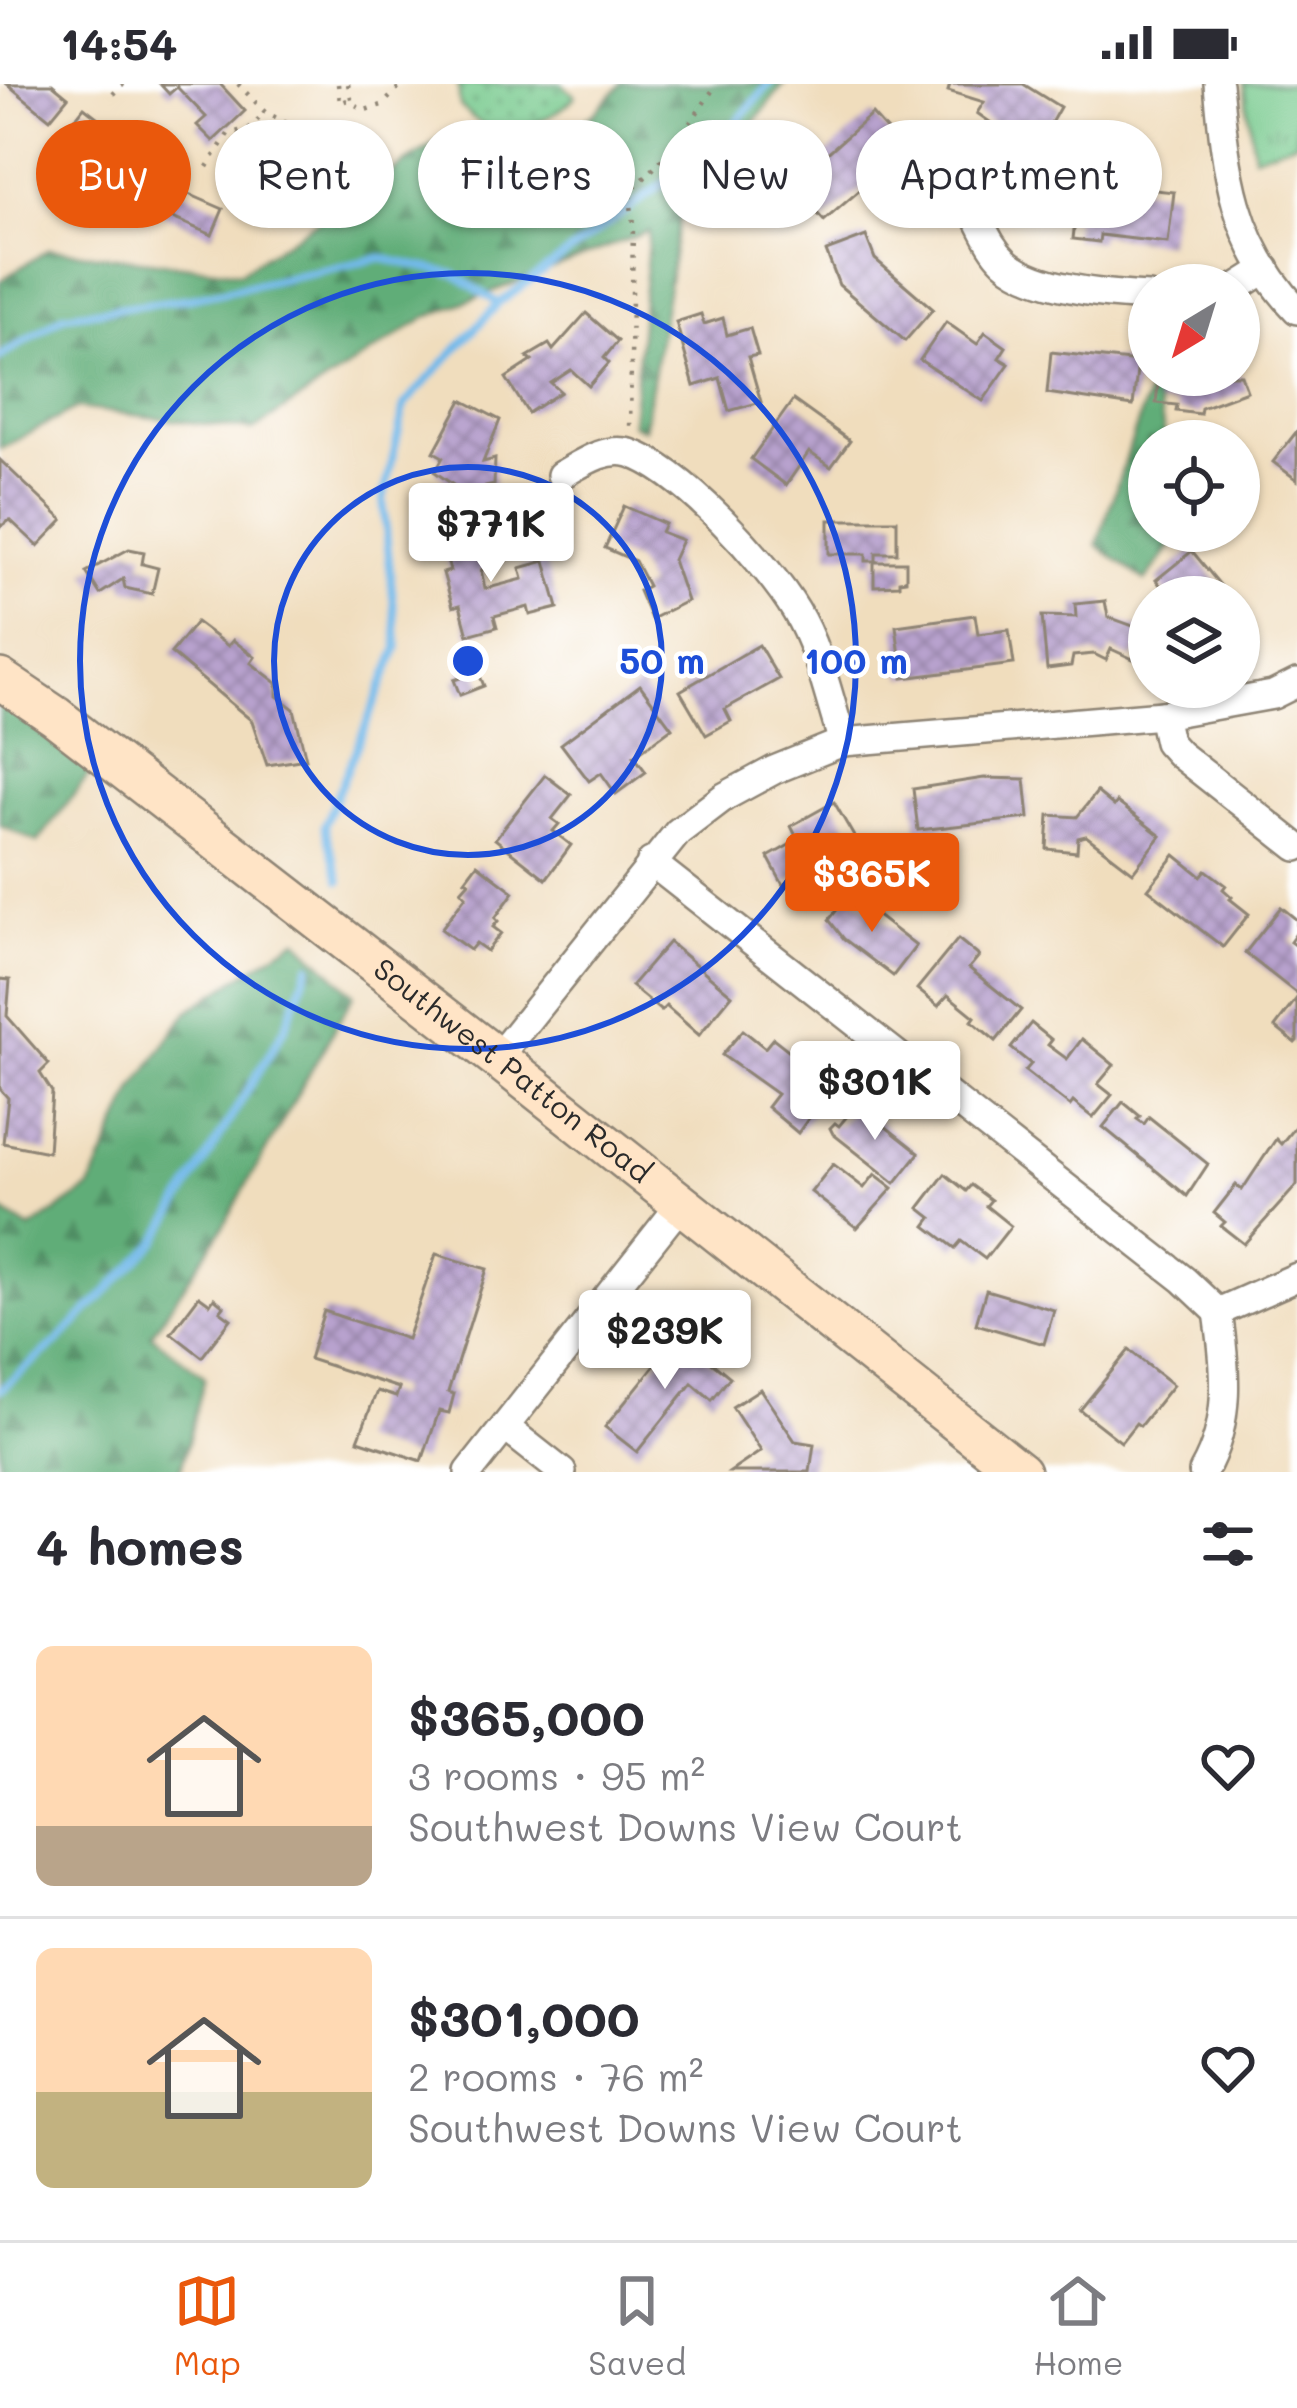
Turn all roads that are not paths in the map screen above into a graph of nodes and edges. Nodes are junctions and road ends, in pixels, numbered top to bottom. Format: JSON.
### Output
{"nodes":[{"id":1,"x":1218,"y":84,"type":"edge"},
{"id":2,"x":982,"y":228,"type":"edge"},
{"id":3,"x":1265,"y":269,"type":"junction"},
{"id":4,"x":1260,"y":272,"type":"edge"},
{"id":5,"x":1128,"y":296,"type":"edge"},
{"id":6,"x":1297,"y":310,"type":"edge"},
{"id":7,"x":561,"y":475,"type":"dead end"},
{"id":8,"x":0,"y":679,"type":"edge"},
{"id":9,"x":1297,"y":683,"type":"edge"},
{"id":10,"x":1162,"y":715,"type":"junction"},
{"id":11,"x":843,"y":742,"type":"junction"},
{"id":12,"x":1297,"y":847,"type":"edge"},
{"id":13,"x":651,"y":862,"type":"junction"},
{"id":14,"x":497,"y":1058,"type":"junction"},
{"id":15,"x":681,"y":1204,"type":"junction"},
{"id":16,"x":1297,"y":1276,"type":"edge"},
{"id":17,"x":1218,"y":1312,"type":"junction"},
{"id":18,"x":505,"y":1427,"type":"junction"},
{"id":19,"x":469,"y":1472,"type":"edge"},
{"id":20,"x":562,"y":1472,"type":"edge"},
{"id":21,"x":1020,"y":1472,"type":"edge"},
{"id":22,"x":1204,"y":1472,"type":"edge"}],
"edges":[{"from":1,"to":3,"type":"street"},
{"from":2,"to":5,"type":"street"},
{"from":3,"to":4,"type":"street"},
{"from":3,"to":6,"type":"street"},
{"from":7,"to":11,"type":"street"},
{"from":8,"to":14,"type":"street","name":"Southwest Patton Road"},
{"from":9,"to":10,"type":"street"},
{"from":10,"to":11,"type":"street"},
{"from":10,"to":12,"type":"street"},
{"from":11,"to":13,"type":"street"},
{"from":13,"to":14,"type":"street"},
{"from":13,"to":17,"type":"street"},
{"from":14,"to":15,"type":"street","name":"Southwest Patton Road"},
{"from":15,"to":18,"type":"street"},
{"from":15,"to":21,"type":"street","name":"Southwest Patton Road"},
{"from":16,"to":17,"type":"street"},
{"from":17,"to":22,"type":"street"},
{"from":18,"to":19,"type":"street"},
{"from":18,"to":20,"type":"street"}]}
